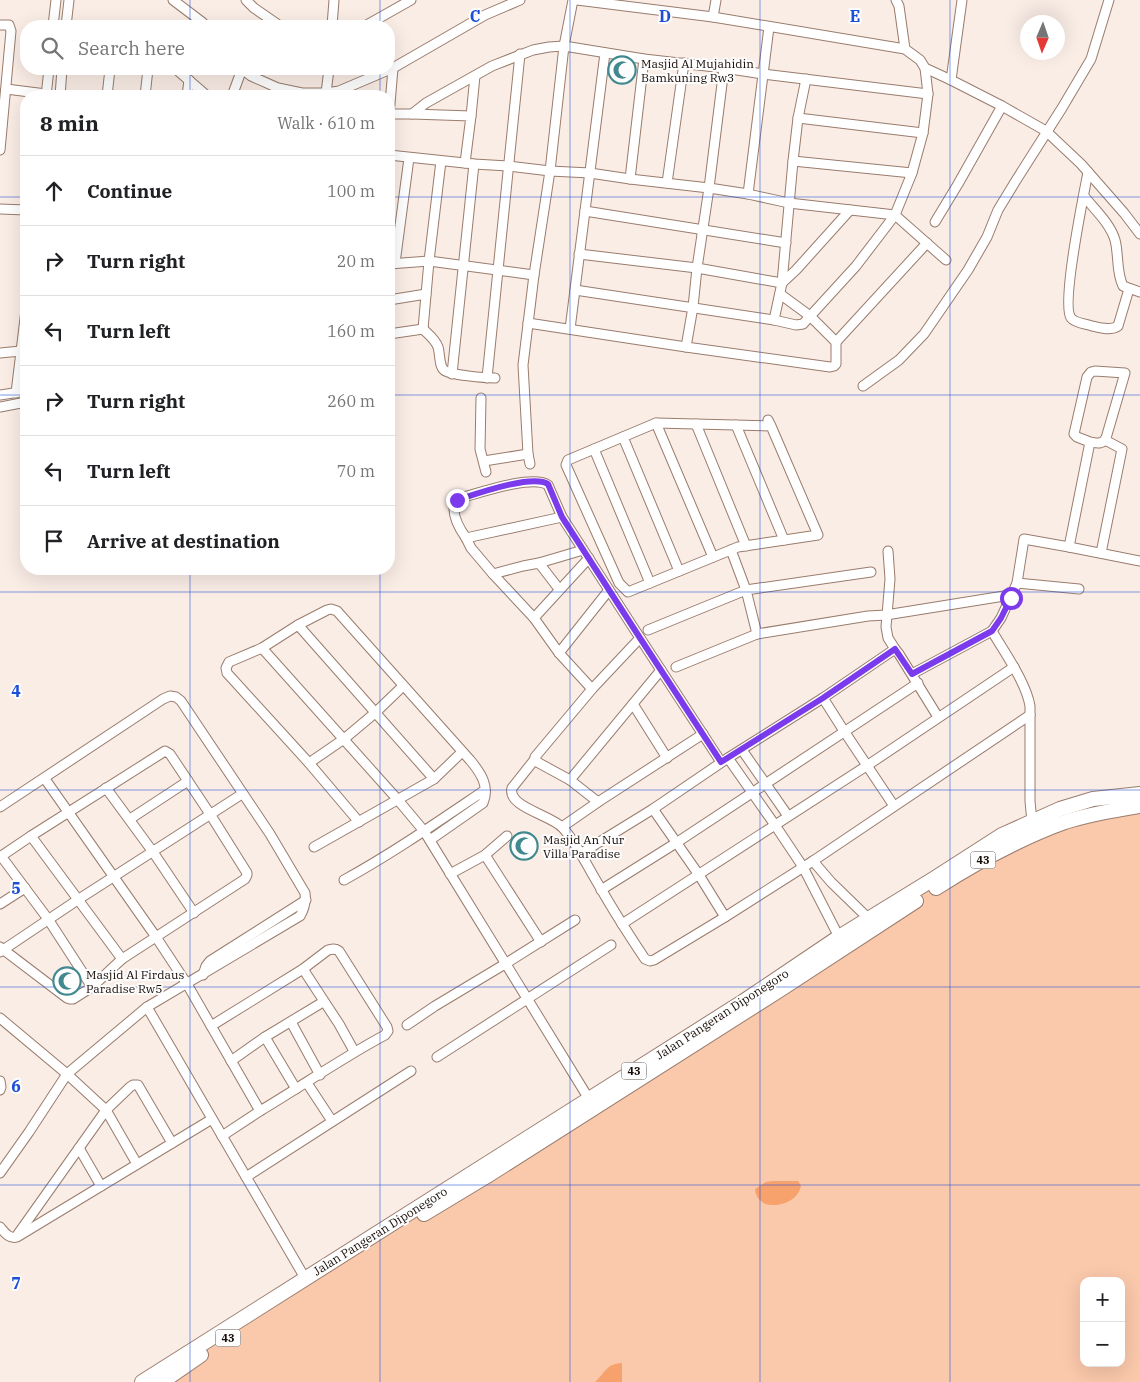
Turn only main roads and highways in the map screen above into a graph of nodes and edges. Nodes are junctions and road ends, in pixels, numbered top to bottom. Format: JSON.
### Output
{"nodes":[{"id":1,"x":1140,"y":794,"type":"edge"},
{"id":2,"x":1140,"y":806,"type":"edge"},
{"id":3,"x":142,"y":1382,"type":"edge"},
{"id":4,"x":162,"y":1382,"type":"edge"}],
"edges":[{"from":1,"to":3,"type":"highway","name":"Jalan Pangeran Diponegoro","number":"43"},
{"from":2,"to":4,"type":"highway","name":"Jalan Pangeran Diponegoro","number":"43"}]}
